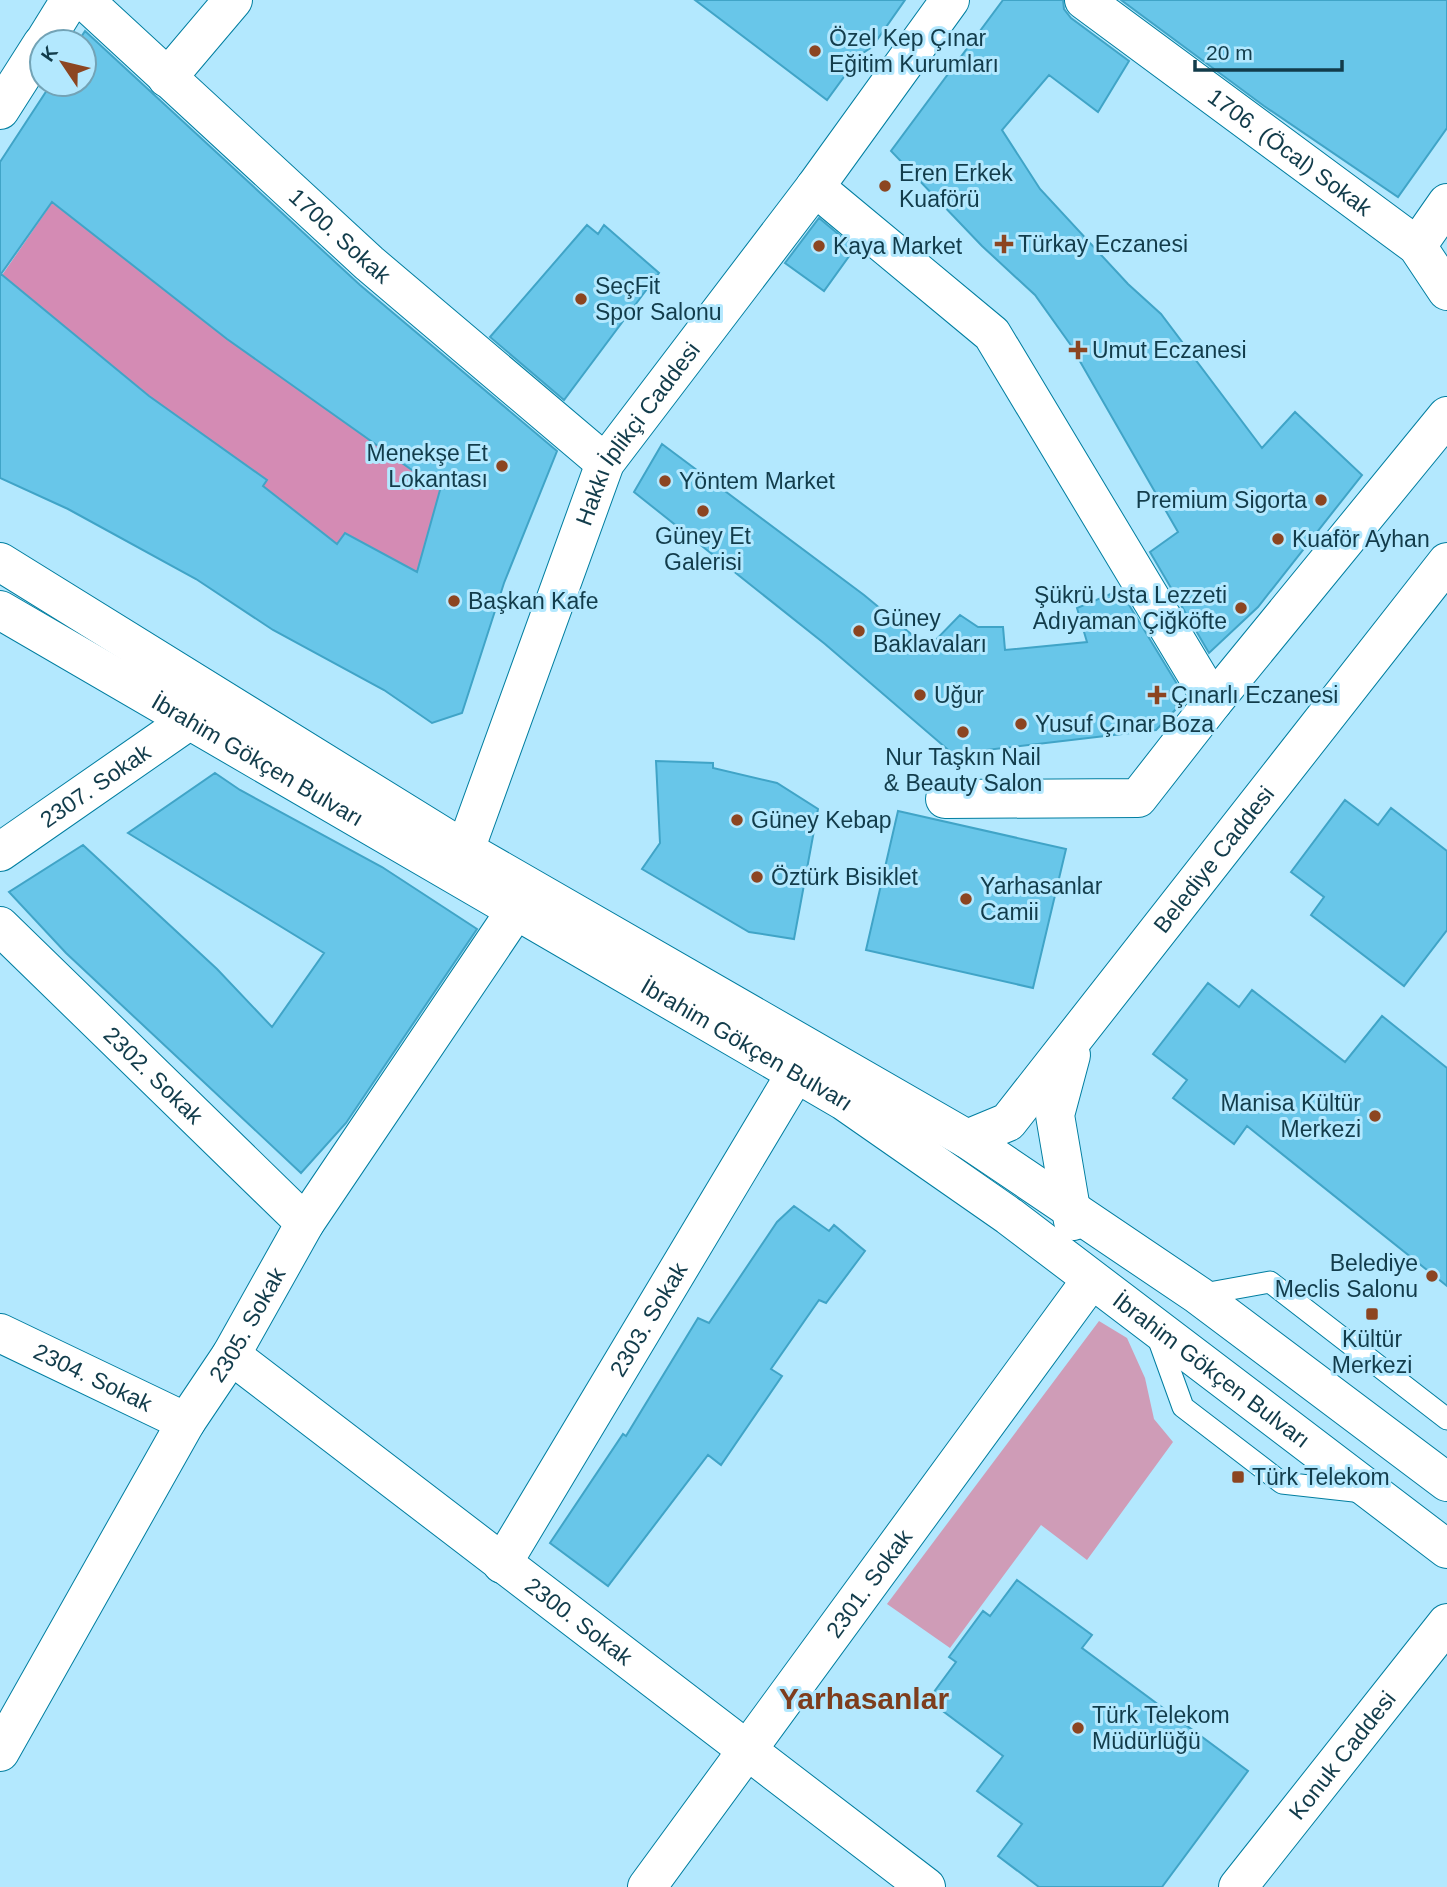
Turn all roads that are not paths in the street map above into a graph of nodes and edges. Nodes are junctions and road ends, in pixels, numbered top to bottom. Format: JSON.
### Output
{"nodes":[{"id":1,"x":70,"y":0,"type":"edge"},
{"id":2,"x":84,"y":0,"type":"edge"},
{"id":3,"x":233,"y":0,"type":"edge"},
{"id":4,"x":950,"y":0,"type":"edge"},
{"id":5,"x":1084,"y":0,"type":"edge"},
{"id":6,"x":52,"y":28,"type":"edge"},
{"id":7,"x":28,"y":66,"type":"edge"},
{"id":8,"x":167,"y":78,"type":"junction"},
{"id":9,"x":0,"y":110,"type":"edge"},
{"id":10,"x":815,"y":187,"type":"junction"},
{"id":11,"x":1447,"y":203,"type":"edge"},
{"id":12,"x":1417,"y":246,"type":"junction"},
{"id":13,"x":1447,"y":291,"type":"edge"},
{"id":14,"x":1447,"y":416,"type":"edge"},
{"id":15,"x":605,"y":463,"type":"junction"},
{"id":16,"x":0,"y":562,"type":"edge"},
{"id":17,"x":1447,"y":562,"type":"edge"},
{"id":18,"x":0,"y":610,"type":"edge"},
{"id":19,"x":1213,"y":702,"type":"junction"},
{"id":20,"x":190,"y":720,"type":"junction"},
{"id":21,"x":945,"y":799,"type":"dead end"},
{"id":22,"x":465,"y":850,"type":"junction"},
{"id":23,"x":0,"y":852,"type":"edge"},
{"id":24,"x":516,"y":910,"type":"junction"},
{"id":25,"x":0,"y":926,"type":"edge"},
{"id":26,"x":1076,"y":1038,"type":"junction"},
{"id":27,"x":796,"y":1073,"type":"junction"},
{"id":28,"x":967,"y":1139,"type":"junction"},
{"id":29,"x":1068,"y":1205,"type":"junction"},
{"id":30,"x":305,"y":1223,"type":"junction"},
{"id":31,"x":1091,"y":1280,"type":"junction"},
{"id":32,"x":1198,"y":1295,"type":"junction"},
{"id":33,"x":0,"y":1332,"type":"edge"},
{"id":34,"x":230,"y":1355,"type":"junction"},
{"id":35,"x":1447,"y":1419,"type":"edge"},
{"id":36,"x":186,"y":1422,"type":"junction"},
{"id":37,"x":1447,"y":1482,"type":"edge"},
{"id":38,"x":1447,"y":1549,"type":"edge"},
{"id":39,"x":502,"y":1564,"type":"junction"},
{"id":40,"x":1447,"y":1623,"type":"edge"},
{"id":41,"x":0,"y":1752,"type":"edge"},
{"id":42,"x":746,"y":1752,"type":"junction"},
{"id":43,"x":647,"y":1887,"type":"edge"},
{"id":44,"x":926,"y":1887,"type":"edge"},
{"id":45,"x":1238,"y":1887,"type":"edge"}],
"edges":[{"from":1,"to":6,"type":"street"},
{"from":2,"to":8,"type":"street","name":"1700. Sokak"},
{"from":3,"to":8,"type":"street"},
{"from":4,"to":10,"type":"street","name":"Hakkı İplikçi Caddesi"},
{"from":5,"to":12,"type":"street","name":"1706. (Öcal) Sokak"},
{"from":7,"to":9,"type":"street"},
{"from":8,"to":15,"type":"street","name":"1700. Sokak"},
{"from":10,"to":15,"type":"street","name":"Hakkı İplikçi Caddesi"},
{"from":10,"to":19,"type":"street"},
{"from":11,"to":12,"type":"street"},
{"from":12,"to":13,"type":"street","name":"1706. (Öcal) Sokak"},
{"from":14,"to":19,"type":"street"},
{"from":15,"to":22,"type":"street","name":"Hakkı İplikçi Caddesi"},
{"from":16,"to":22,"type":"street","name":"İbrahim Gökçen Bulvarı"},
{"from":17,"to":26,"type":"street","name":"Belediye Caddesi"},
{"from":18,"to":20,"type":"street","name":"İbrahim Gökçen Bulvarı"},
{"from":19,"to":21,"type":"street"},
{"from":20,"to":23,"type":"street","name":"2307. Sokak"},
{"from":20,"to":24,"type":"street","name":"İbrahim Gökçen Bulvarı"},
{"from":22,"to":28,"type":"street","name":"İbrahim Gökçen Bulvarı"},
{"from":24,"to":27,"type":"street","name":"İbrahim Gökçen Bulvarı"},
{"from":24,"to":30,"type":"street","name":"2305. Sokak"},
{"from":25,"to":30,"type":"street","name":"2302. Sokak"},
{"from":26,"to":28,"type":"street","name":"Belediye Caddesi"},
{"from":26,"to":29,"type":"street"},
{"from":27,"to":31,"type":"street","name":"İbrahim Gökçen Bulvarı"},
{"from":27,"to":39,"type":"street","name":"2303. Sokak"},
{"from":28,"to":29,"type":"street","name":"İbrahim Gökçen Bulvarı"},
{"from":29,"to":31,"type":"street"},
{"from":29,"to":32,"type":"street","name":"İbrahim Gökçen Bulvarı"},
{"from":30,"to":34,"type":"street","name":"2305. Sokak"},
{"from":31,"to":38,"type":"street","name":"İbrahim Gökçen Bulvarı"},
{"from":31,"to":42,"type":"street","name":"2301. Sokak"},
{"from":32,"to":35,"type":"lane"},
{"from":32,"to":37,"type":"street","name":"İbrahim Gökçen Bulvarı"},
{"from":33,"to":36,"type":"street","name":"2304. Sokak"},
{"from":34,"to":36,"type":"street","name":"2305. Sokak"},
{"from":34,"to":39,"type":"street","name":"2300. Sokak"},
{"from":36,"to":41,"type":"street","name":"2305. Sokak"},
{"from":39,"to":42,"type":"street","name":"2300. Sokak"},
{"from":40,"to":45,"type":"street","name":"Konuk Caddesi"},
{"from":42,"to":43,"type":"street","name":"2301. Sokak"},
{"from":42,"to":44,"type":"street","name":"2300. Sokak"}]}
